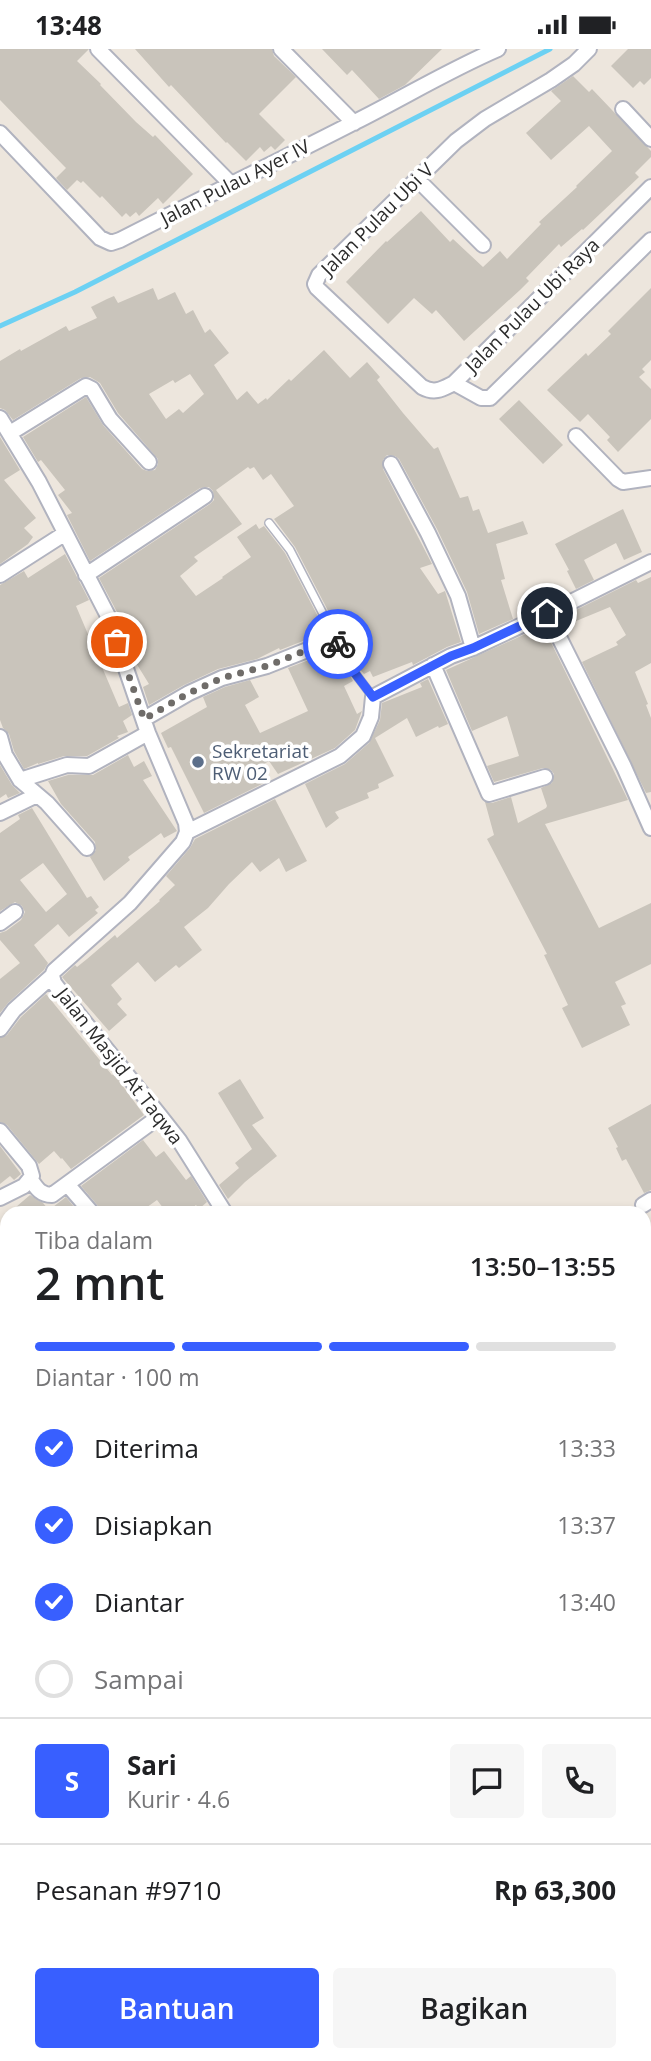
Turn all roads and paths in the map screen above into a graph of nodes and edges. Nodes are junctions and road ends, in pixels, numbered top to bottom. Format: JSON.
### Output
{"nodes":[{"id":1,"x":98,"y":49,"type":"edge"},
{"id":2,"x":282,"y":49,"type":"edge"},
{"id":3,"x":498,"y":49,"type":"edge"},
{"id":4,"x":589,"y":49,"type":"edge"},
{"id":5,"x":471,"y":54,"type":"edge"},
{"id":6,"x":623,"y":109,"type":"dead end"},
{"id":7,"x":354,"y":123,"type":"junction"},
{"id":8,"x":0,"y":133,"type":"edge"},
{"id":9,"x":651,"y":139,"type":"edge"},
{"id":10,"x":417,"y":179,"type":"junction"},
{"id":11,"x":230,"y":183,"type":"junction"},
{"id":12,"x":651,"y":187,"type":"edge"},
{"id":13,"x":651,"y":240,"type":"edge"},
{"id":14,"x":483,"y":245,"type":"dead end"},
{"id":15,"x":454,"y":383,"type":"junction"},
{"id":16,"x":0,"y":418,"type":"edge"},
{"id":17,"x":10,"y":433,"type":"junction"},
{"id":18,"x":576,"y":436,"type":"dead end"},
{"id":19,"x":149,"y":462,"type":"dead end"},
{"id":20,"x":391,"y":464,"type":"dead end"},
{"id":21,"x":651,"y":478,"type":"edge"},
{"id":22,"x":205,"y":496,"type":"dead end"},
{"id":23,"x":269,"y":523,"type":"dead end"},
{"id":24,"x":64,"y":534,"type":"junction"},
{"id":25,"x":651,"y":562,"type":"edge"},
{"id":26,"x":0,"y":575,"type":"edge"},
{"id":27,"x":86,"y":575,"type":"junction"},
{"id":28,"x":547,"y":613,"type":"junction"},
{"id":29,"x":335,"y":639,"type":"junction"},
{"id":30,"x":473,"y":648,"type":"junction"},
{"id":31,"x":433,"y":665,"type":"junction"},
{"id":32,"x":373,"y":697,"type":"junction"},
{"id":33,"x":146,"y":726,"type":"junction"},
{"id":34,"x":0,"y":737,"type":"edge"},
{"id":35,"x":545,"y":777,"type":"dead end"},
{"id":36,"x":20,"y":780,"type":"junction"},
{"id":37,"x":37,"y":795,"type":"junction"},
{"id":38,"x":0,"y":813,"type":"edge"},
{"id":39,"x":651,"y":828,"type":"edge"},
{"id":40,"x":187,"y":832,"type":"junction"},
{"id":41,"x":87,"y":848,"type":"dead end"},
{"id":42,"x":15,"y":912,"type":"dead end"},
{"id":43,"x":0,"y":923,"type":"edge"},
{"id":44,"x":52,"y":976,"type":"junction"},
{"id":45,"x":0,"y":1029,"type":"edge"},
{"id":46,"x":160,"y":1116,"type":"junction"},
{"id":47,"x":0,"y":1131,"type":"edge"},
{"id":48,"x":31,"y":1180,"type":"junction"},
{"id":49,"x":67,"y":1184,"type":"junction"},
{"id":50,"x":0,"y":1198,"type":"edge"},
{"id":51,"x":86,"y":1206,"type":"edge"},
{"id":52,"x":221,"y":1206,"type":"edge"}],
"edges":[{"from":1,"to":11,"type":"street"},
{"from":2,"to":7,"type":"street"},
{"from":3,"to":5,"type":"street","name":"Jalan Pulau Ayer IV"},
{"from":4,"to":10,"type":"street","name":"Jalan Pulau Ubi V"},
{"from":5,"to":7,"type":"street","name":"Jalan Pulau Ayer IV"},
{"from":6,"to":9,"type":"street"},
{"from":7,"to":11,"type":"street","name":"Jalan Pulau Ayer IV"},
{"from":8,"to":11,"type":"street","name":"Jalan Pulau Ayer IV"},
{"from":10,"to":14,"type":"street"},
{"from":10,"to":15,"type":"street","name":"Jalan Pulau Ubi V"},
{"from":12,"to":15,"type":"street","name":"Jalan Pulau Ubi Raya"},
{"from":13,"to":15,"type":"street","name":"Jalan Pulau Ubi Raya"},
{"from":16,"to":17,"type":"street"},
{"from":17,"to":19,"type":"street"},
{"from":17,"to":24,"type":"street"},
{"from":18,"to":21,"type":"street"},
{"from":20,"to":30,"type":"street"},
{"from":22,"to":27,"type":"street"},
{"from":23,"to":29,"type":"lane"},
{"from":24,"to":26,"type":"street"},
{"from":24,"to":27,"type":"street"},
{"from":25,"to":28,"type":"street"},
{"from":27,"to":33,"type":"street"},
{"from":28,"to":30,"type":"street"},
{"from":28,"to":39,"type":"street"},
{"from":29,"to":32,"type":"lane"},
{"from":29,"to":33,"type":"street"},
{"from":30,"to":31,"type":"street"},
{"from":31,"to":32,"type":"street"},
{"from":31,"to":35,"type":"street"},
{"from":32,"to":40,"type":"street"},
{"from":33,"to":36,"type":"street"},
{"from":33,"to":40,"type":"street"},
{"from":34,"to":36,"type":"street"},
{"from":36,"to":37,"type":"street"},
{"from":37,"to":38,"type":"street"},
{"from":37,"to":41,"type":"street"},
{"from":40,"to":44,"type":"street","name":"Jalan Masjid At Taqwa"},
{"from":42,"to":43,"type":"street"},
{"from":44,"to":45,"type":"street"},
{"from":44,"to":46,"type":"street","name":"Jalan Masjid At Taqwa"},
{"from":46,"to":49,"type":"street"},
{"from":46,"to":52,"type":"street","name":"Jalan Masjid At Taqwa"},
{"from":47,"to":48,"type":"street"},
{"from":48,"to":49,"type":"street"},
{"from":48,"to":50,"type":"street"},
{"from":49,"to":51,"type":"street"}]}
